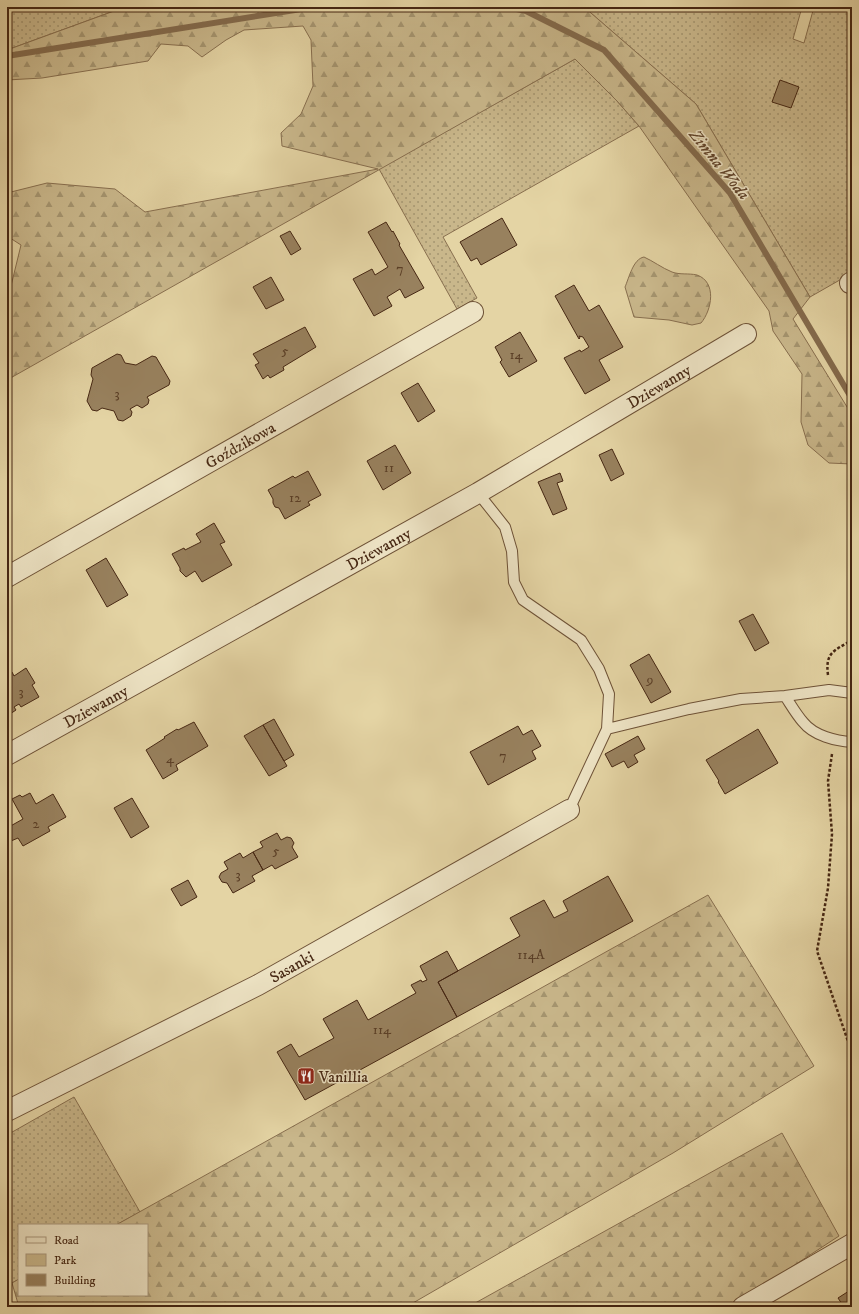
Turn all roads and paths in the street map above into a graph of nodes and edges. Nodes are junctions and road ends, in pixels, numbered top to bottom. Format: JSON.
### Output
{"nodes":[{"id":1,"x":473,"y":312,"type":"dead end"},
{"id":2,"x":746,"y":334,"type":"dead end"},
{"id":3,"x":478,"y":493,"type":"junction"},
{"id":4,"x":7,"y":577,"type":"edge"},
{"id":5,"x":852,"y":640,"type":"edge"},
{"id":6,"x":829,"y":690,"type":"junction"},
{"id":7,"x":852,"y":693,"type":"edge"},
{"id":8,"x":785,"y":696,"type":"junction"},
{"id":9,"x":607,"y":729,"type":"junction"},
{"id":10,"x":834,"y":740,"type":"junction"},
{"id":11,"x":852,"y":742,"type":"edge"},
{"id":12,"x":7,"y":755,"type":"edge"},
{"id":13,"x":569,"y":810,"type":"joint"},
{"id":14,"x":852,"y":1053,"type":"edge"},
{"id":15,"x":7,"y":1111,"type":"edge"},
{"id":16,"x":852,"y":1244,"type":"edge"},
{"id":17,"x":743,"y":1307,"type":"edge"}],
"edges":[{"from":1,"to":4,"type":"street","name":"Goździkowa"},
{"from":2,"to":3,"type":"street","name":"Dziewanny"},
{"from":3,"to":9,"type":"lane"},
{"from":3,"to":12,"type":"street","name":"Dziewanny"},
{"from":5,"to":6,"type":"path"},
{"from":6,"to":7,"type":"lane"},
{"from":6,"to":8,"type":"lane"},
{"from":8,"to":9,"type":"lane"},
{"from":8,"to":10,"type":"lane"},
{"from":9,"to":13,"type":"lane"},
{"from":10,"to":11,"type":"lane"},
{"from":10,"to":14,"type":"path"},
{"from":13,"to":15,"type":"street","name":"Sasanki"},
{"from":16,"to":17,"type":"street"}]}
